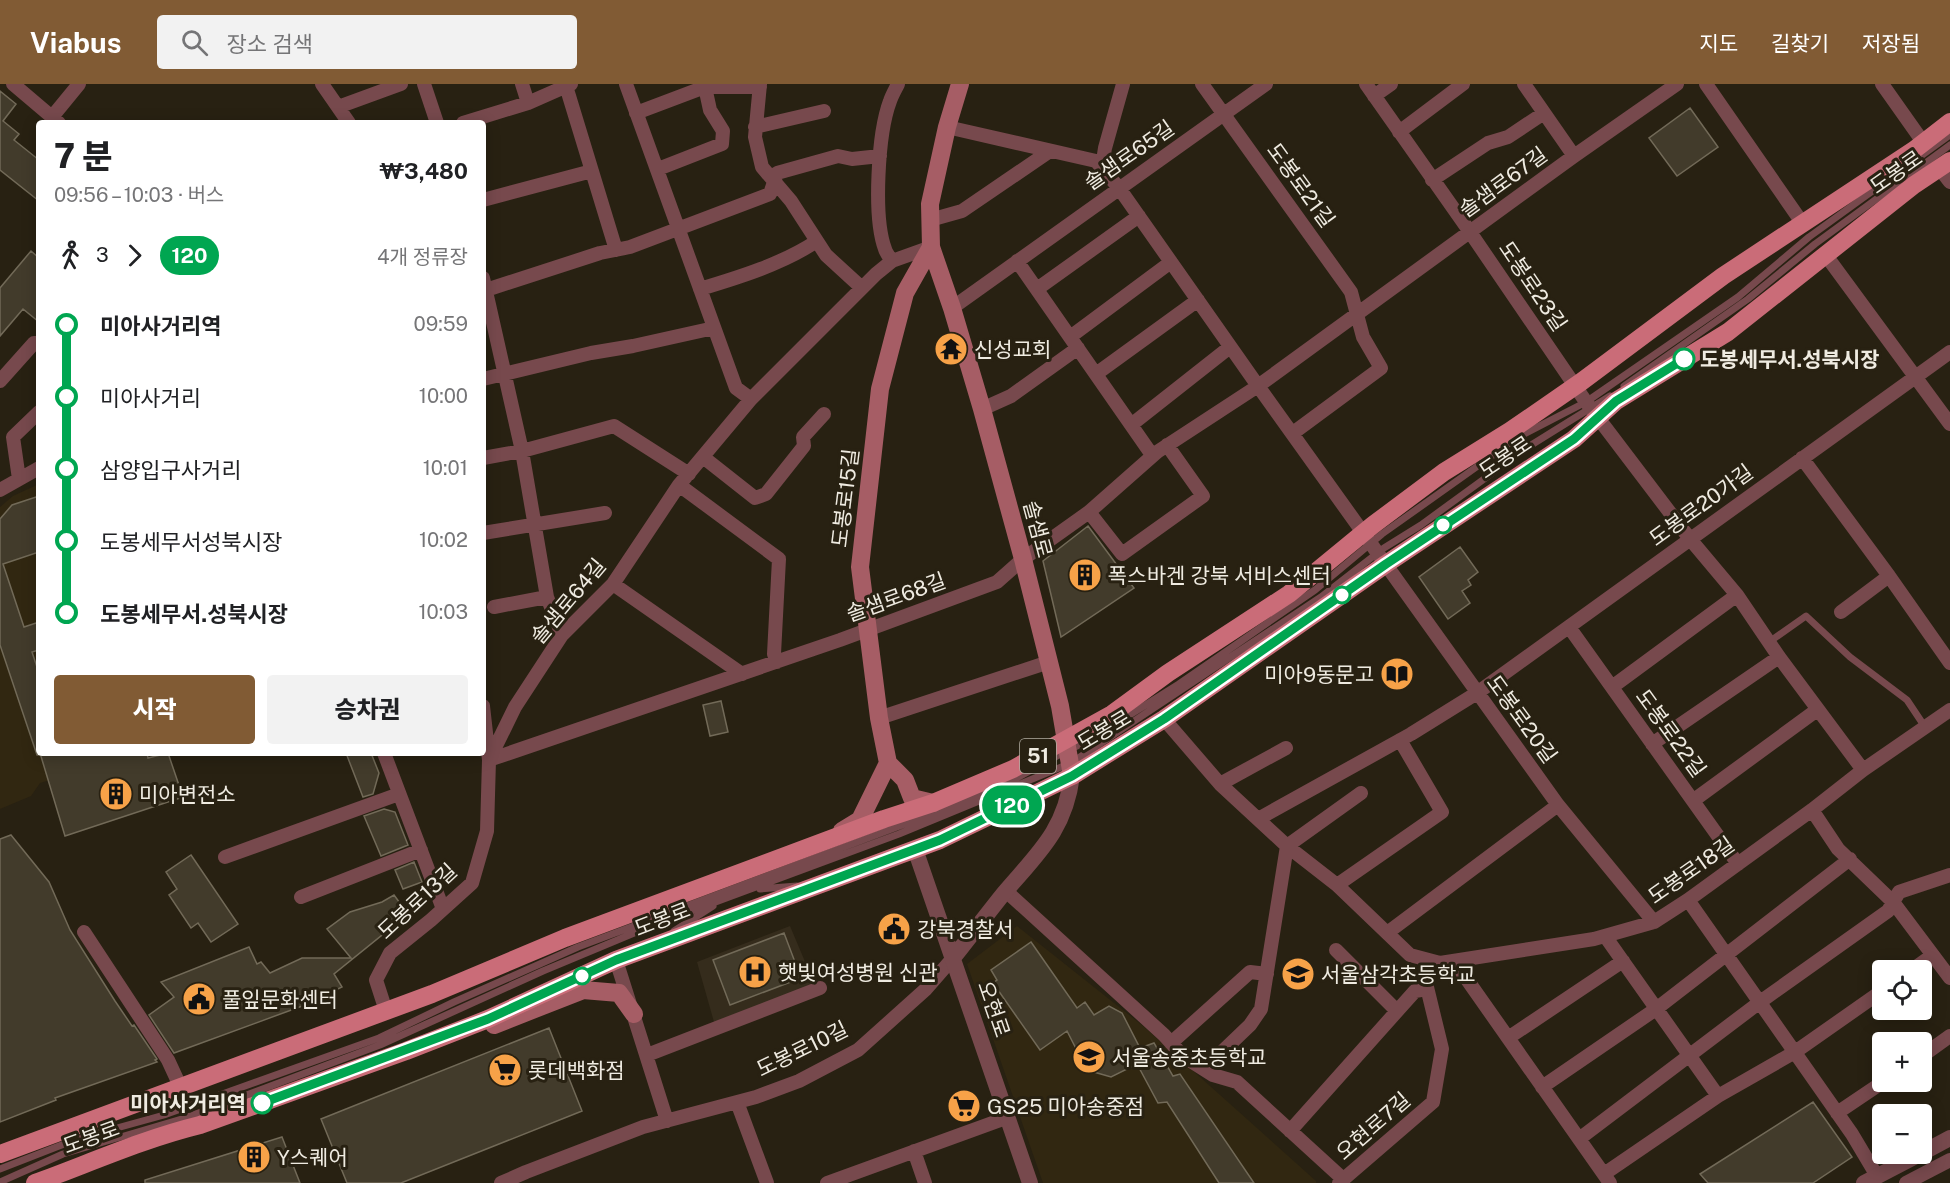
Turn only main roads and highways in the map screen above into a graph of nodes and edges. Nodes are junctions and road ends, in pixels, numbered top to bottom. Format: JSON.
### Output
{"nodes":[{"id":1,"x":960,"y":84,"type":"edge"},
{"id":2,"x":1950,"y":122,"type":"edge"},
{"id":3,"x":1947,"y":171,"type":"edge"},
{"id":4,"x":931,"y":247,"type":"junction"},
{"id":5,"x":1375,"y":548,"type":"junction"},
{"id":6,"x":1069,"y":757,"type":"junction"},
{"id":7,"x":888,"y":763,"type":"junction"},
{"id":8,"x":933,"y":803,"type":"junction"},
{"id":9,"x":832,"y":845,"type":"junction"},
{"id":10,"x":634,"y":1014,"type":"road end"},
{"id":11,"x":420,"y":1045,"type":"junction"},
{"id":12,"x":0,"y":1154,"type":"edge"},
{"id":13,"x":38,"y":1182,"type":"edge"}],
"edges":[{"from":1,"to":4,"type":"main road","name":"솔샘로"},
{"from":2,"to":5,"type":"main road","name":"도봉로","number":"51"},
{"from":3,"to":5,"type":"main road","name":"도봉로","number":"51"},
{"from":4,"to":6,"type":"main road","name":"솔샘로"},
{"from":4,"to":7,"type":"main road","name":"도봉로15길"},
{"from":5,"to":6,"type":"main road","name":"도봉로","number":"51"},
{"from":5,"to":6,"type":"main road","name":"도봉로","number":"51"},
{"from":6,"to":8,"type":"main road","name":"도봉로","number":"51"},
{"from":6,"to":11,"type":"main road","name":"도봉로","number":"51"},
{"from":7,"to":8,"type":"main road"},
{"from":7,"to":9,"type":"main road"},
{"from":8,"to":9,"type":"main road","name":"도봉로","number":"51"},
{"from":9,"to":12,"type":"main road","name":"도봉로","number":"51"},
{"from":10,"to":11,"type":"main road"},
{"from":11,"to":13,"type":"main road","name":"도봉로","number":"51"}]}
